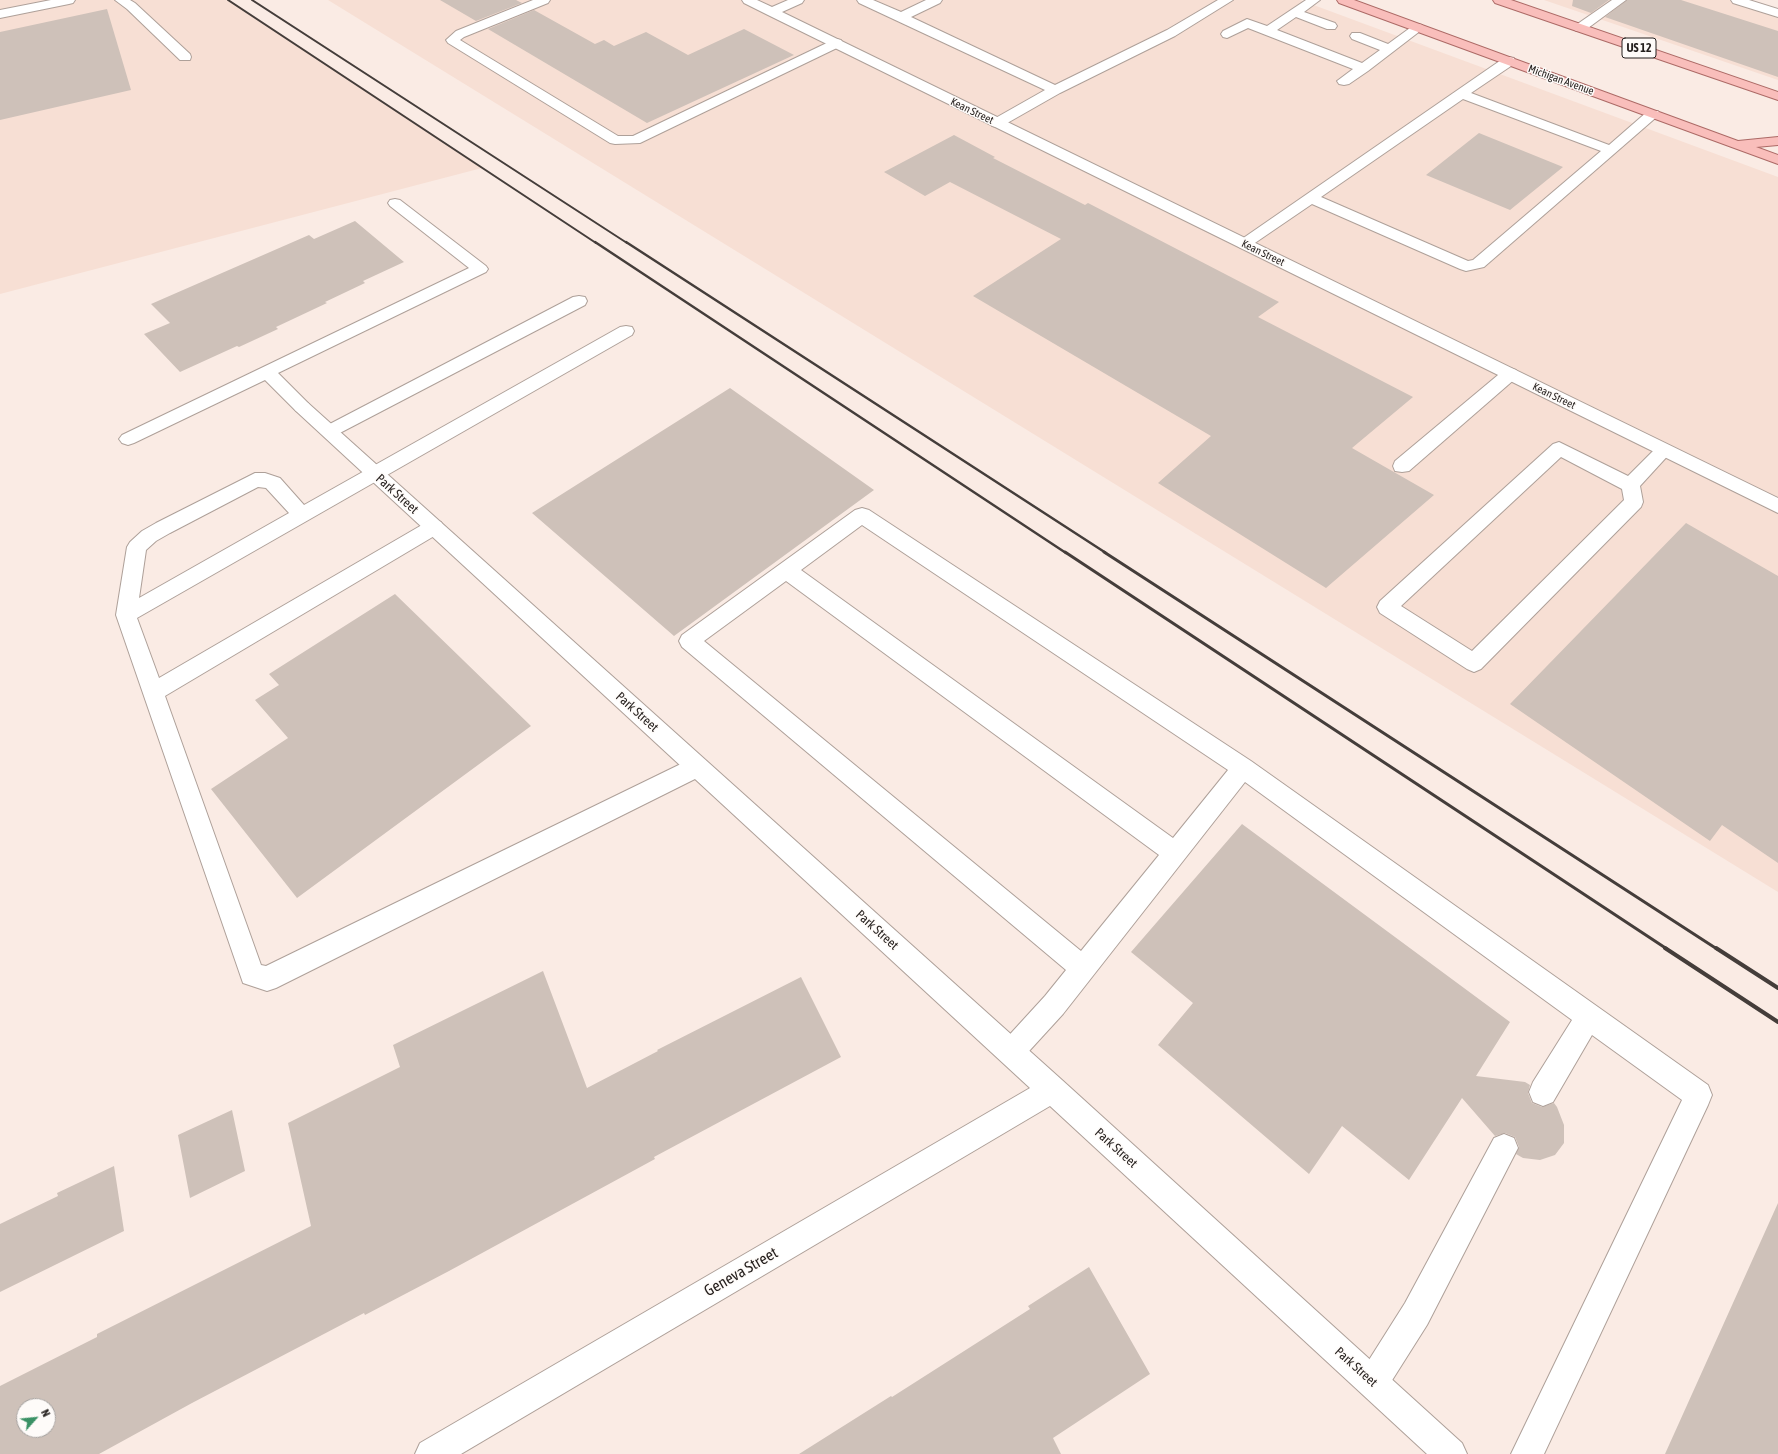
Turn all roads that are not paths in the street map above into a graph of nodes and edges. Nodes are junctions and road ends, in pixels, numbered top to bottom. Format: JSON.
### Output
{"nodes":[{"id":1,"x":69,"y":0,"type":"edge"},
{"id":2,"x":121,"y":0,"type":"edge"},
{"id":3,"x":544,"y":0,"type":"edge"},
{"id":4,"x":748,"y":0,"type":"edge"},
{"id":5,"x":798,"y":0,"type":"edge"},
{"id":6,"x":863,"y":0,"type":"edge"},
{"id":7,"x":936,"y":0,"type":"edge"},
{"id":8,"x":1227,"y":0,"type":"edge"},
{"id":9,"x":1314,"y":0,"type":"edge"},
{"id":10,"x":1343,"y":0,"type":"edge"},
{"id":11,"x":1499,"y":0,"type":"edge"},
{"id":12,"x":1620,"y":0,"type":"edge"},
{"id":13,"x":1737,"y":0,"type":"edge"},
{"id":14,"x":772,"y":12,"type":"junction"},
{"id":15,"x":1296,"y":13,"type":"junction"},
{"id":16,"x":1778,"y":13,"type":"edge"},
{"id":17,"x":0,"y":14,"type":"edge"},
{"id":18,"x":901,"y":17,"type":"junction"},
{"id":19,"x":1281,"y":23,"type":"junction"},
{"id":20,"x":1331,"y":26,"type":"dead end"},
{"id":21,"x":1418,"y":28,"type":"junction"},
{"id":22,"x":1580,"y":28,"type":"junction"},
{"id":23,"x":1268,"y":31,"type":"junction"},
{"id":24,"x":1228,"y":34,"type":"dead end"},
{"id":25,"x":1314,"y":36,"type":"dead end"},
{"id":26,"x":1356,"y":36,"type":"dead end"},
{"id":27,"x":837,"y":44,"type":"junction"},
{"id":28,"x":1341,"y":46,"type":"dead end"},
{"id":29,"x":1389,"y":49,"type":"junction"},
{"id":30,"x":185,"y":57,"type":"dead end"},
{"id":31,"x":1375,"y":59,"type":"junction"},
{"id":32,"x":1509,"y":61,"type":"junction"},
{"id":33,"x":1363,"y":68,"type":"junction"},
{"id":34,"x":1344,"y":81,"type":"dead end"},
{"id":35,"x":1055,"y":90,"type":"junction"},
{"id":36,"x":1462,"y":94,"type":"junction"},
{"id":37,"x":1778,"y":96,"type":"edge"},
{"id":38,"x":1653,"y":114,"type":"junction"},
{"id":39,"x":997,"y":123,"type":"junction"},
{"id":40,"x":1778,"y":141,"type":"edge"},
{"id":41,"x":1736,"y":145,"type":"junction"},
{"id":42,"x":1610,"y":150,"type":"junction"},
{"id":43,"x":1778,"y":160,"type":"edge"},
{"id":44,"x":1311,"y":198,"type":"junction"},
{"id":45,"x":395,"y":203,"type":"dead end"},
{"id":46,"x":1244,"y":244,"type":"junction"},
{"id":47,"x":579,"y":301,"type":"dead end"},
{"id":48,"x":626,"y":331,"type":"dead end"},
{"id":49,"x":267,"y":372,"type":"junction"},
{"id":50,"x":1510,"y":374,"type":"junction"},
{"id":51,"x":330,"y":431,"type":"junction"},
{"id":52,"x":128,"y":439,"type":"dead end"},
{"id":53,"x":1664,"y":450,"type":"junction"},
{"id":54,"x":1402,"y":466,"type":"dead end"},
{"id":55,"x":374,"y":473,"type":"junction"},
{"id":56,"x":1630,"y":485,"type":"junction"},
{"id":57,"x":1778,"y":506,"type":"edge"},
{"id":58,"x":301,"y":514,"type":"junction"},
{"id":59,"x":434,"y":527,"type":"junction"},
{"id":60,"x":786,"y":570,"type":"junction"},
{"id":61,"x":126,"y":615,"type":"junction"},
{"id":62,"x":154,"y":692,"type":"junction"},
{"id":63,"x":697,"y":767,"type":"junction"},
{"id":64,"x":1242,"y":768,"type":"junction"},
{"id":65,"x":1175,"y":853,"type":"junction"},
{"id":66,"x":1083,"y":968,"type":"junction"},
{"id":67,"x":1588,"y":1017,"type":"junction"},
{"id":68,"x":1011,"y":1052,"type":"junction"},
{"id":69,"x":1052,"y":1090,"type":"junction"},
{"id":70,"x":1543,"y":1092,"type":"dead end"},
{"id":71,"x":1504,"y":1148,"type":"dead end"},
{"id":72,"x":1373,"y":1382,"type":"junction"},
{"id":73,"x":430,"y":1454,"type":"edge"},
{"id":74,"x":1451,"y":1454,"type":"edge"},
{"id":75,"x":1527,"y":1454,"type":"edge"}],
"edges":[{"from":1,"to":17,"type":"street"},
{"from":2,"to":30,"type":"street"},
{"from":3,"to":27,"type":"street"},
{"from":4,"to":14,"type":"street","name":"Kean Street"},
{"from":5,"to":14,"type":"street"},
{"from":6,"to":18,"type":"street"},
{"from":7,"to":18,"type":"street"},
{"from":8,"to":35,"type":"street"},
{"from":9,"to":15,"type":"street"},
{"from":10,"to":21,"type":"main road","name":"Michigan Avenue"},
{"from":11,"to":22,"type":"main road","number":"US 12"},
{"from":12,"to":22,"type":"street"},
{"from":13,"to":16,"type":"street"},
{"from":14,"to":27,"type":"street","name":"Kean Street"},
{"from":15,"to":19,"type":"street"},
{"from":15,"to":20,"type":"street"},
{"from":18,"to":35,"type":"street"},
{"from":19,"to":23,"type":"street"},
{"from":19,"to":25,"type":"street"},
{"from":21,"to":29,"type":"street"},
{"from":21,"to":32,"type":"main road","name":"Michigan Avenue"},
{"from":22,"to":37,"type":"main road","number":"US 12"},
{"from":23,"to":24,"type":"street"},
{"from":23,"to":33,"type":"street"},
{"from":26,"to":29,"type":"street"},
{"from":27,"to":39,"type":"street","name":"Kean Street"},
{"from":28,"to":31,"type":"street"},
{"from":29,"to":31,"type":"street"},
{"from":31,"to":33,"type":"street"},
{"from":32,"to":36,"type":"street"},
{"from":32,"to":38,"type":"main road","name":"Michigan Avenue"},
{"from":33,"to":34,"type":"street"},
{"from":35,"to":39,"type":"street"},
{"from":36,"to":42,"type":"street"},
{"from":36,"to":44,"type":"street"},
{"from":38,"to":41,"type":"main road","name":"Michigan Avenue"},
{"from":38,"to":42,"type":"street"},
{"from":39,"to":46,"type":"street","name":"Kean Street"},
{"from":40,"to":41,"type":"main road"},
{"from":41,"to":43,"type":"main road","name":"Michigan Avenue"},
{"from":42,"to":44,"type":"street"},
{"from":44,"to":46,"type":"street"},
{"from":45,"to":49,"type":"street"},
{"from":46,"to":50,"type":"street","name":"Kean Street"},
{"from":47,"to":51,"type":"street"},
{"from":48,"to":55,"type":"street"},
{"from":49,"to":51,"type":"street","name":"Park Street"},
{"from":49,"to":52,"type":"street"},
{"from":50,"to":53,"type":"street","name":"Kean Street"},
{"from":50,"to":54,"type":"street"},
{"from":51,"to":55,"type":"street","name":"Park Street"},
{"from":53,"to":56,"type":"street"},
{"from":53,"to":57,"type":"street","name":"Kean Street"},
{"from":55,"to":58,"type":"street"},
{"from":55,"to":59,"type":"street","name":"Park Street"},
{"from":56,"to":56,"type":"street"},
{"from":58,"to":61,"type":"street"},
{"from":58,"to":61,"type":"street"},
{"from":59,"to":62,"type":"street"},
{"from":59,"to":63,"type":"street","name":"Park Street"},
{"from":60,"to":64,"type":"street"},
{"from":60,"to":65,"type":"street"},
{"from":60,"to":66,"type":"street"},
{"from":61,"to":62,"type":"street"},
{"from":62,"to":63,"type":"street"},
{"from":63,"to":68,"type":"street","name":"Park Street"},
{"from":64,"to":65,"type":"street"},
{"from":64,"to":67,"type":"street"},
{"from":65,"to":66,"type":"street"},
{"from":66,"to":68,"type":"street"},
{"from":67,"to":70,"type":"street"},
{"from":67,"to":75,"type":"street"},
{"from":68,"to":69,"type":"street","name":"Park Street"},
{"from":69,"to":72,"type":"street","name":"Park Street"},
{"from":69,"to":73,"type":"street","name":"Geneva Street"},
{"from":71,"to":72,"type":"street"},
{"from":72,"to":74,"type":"street","name":"Park Street"}]}
